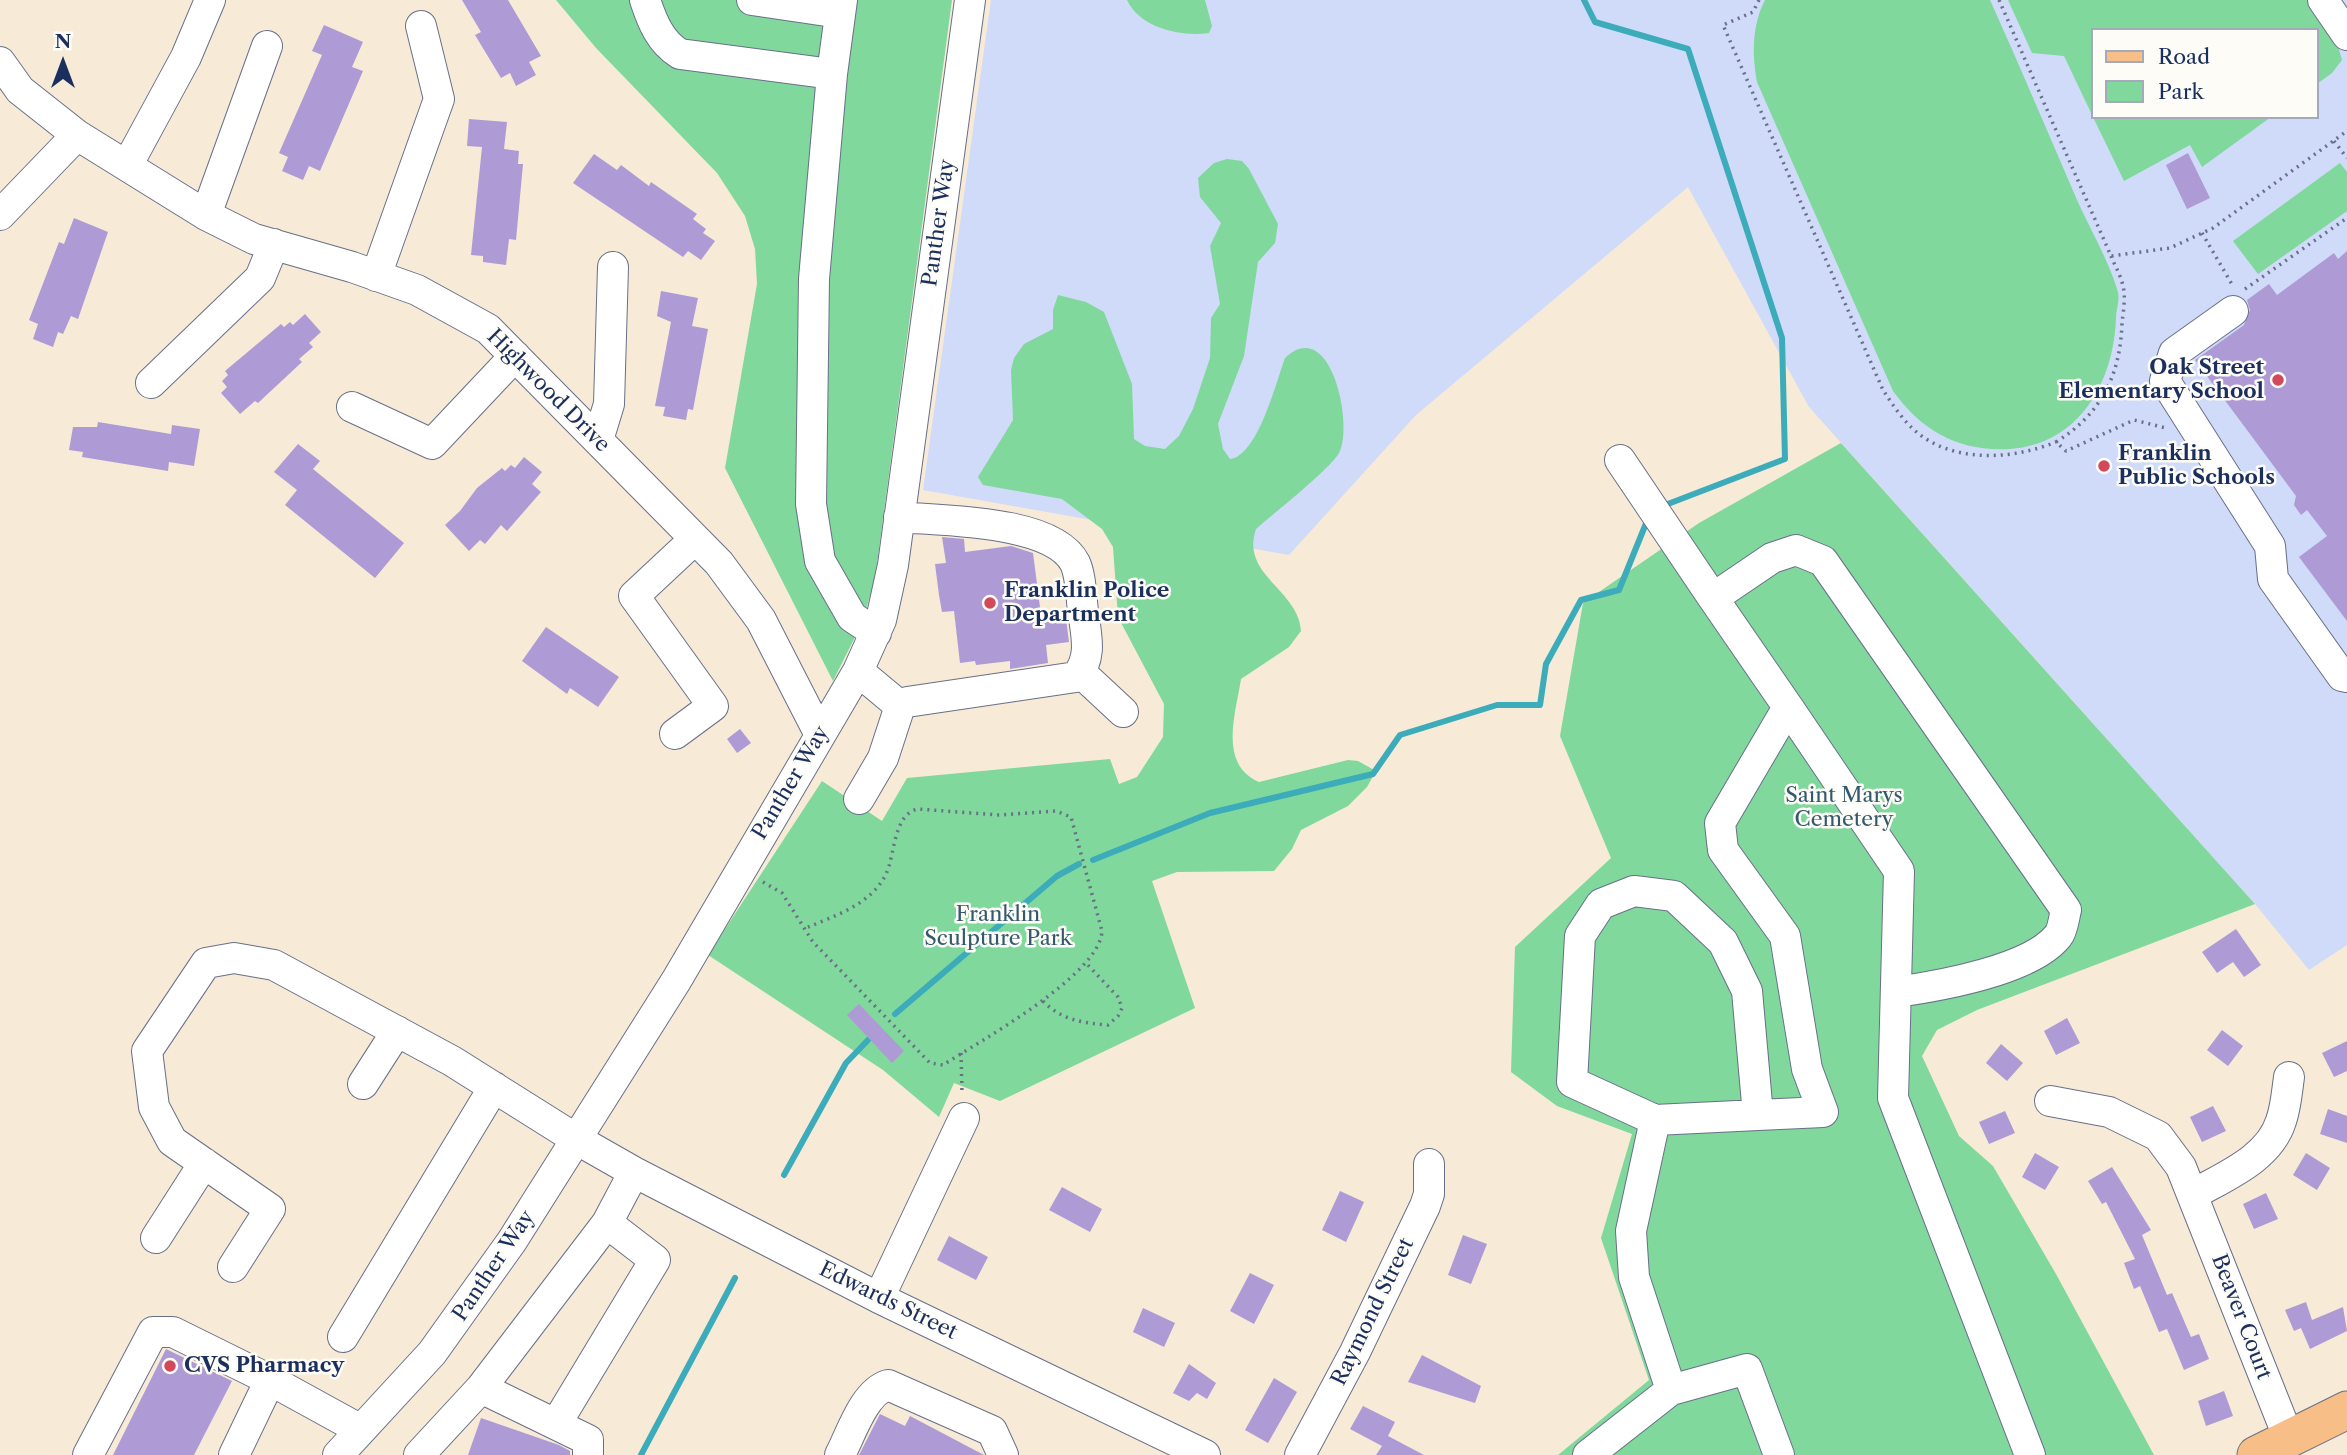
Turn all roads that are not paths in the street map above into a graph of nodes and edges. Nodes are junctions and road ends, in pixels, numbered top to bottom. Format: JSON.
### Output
{"nodes":[{"id":1,"x":211,"y":0,"type":"edge"},
{"id":2,"x":645,"y":0,"type":"edge"},
{"id":3,"x":752,"y":0,"type":"edge"},
{"id":4,"x":970,"y":0,"type":"edge"},
{"id":5,"x":2323,"y":0,"type":"edge"},
{"id":6,"x":841,"y":6,"type":"edge"},
{"id":7,"x":421,"y":26,"type":"dead end"},
{"id":8,"x":2347,"y":35,"type":"edge"},
{"id":9,"x":267,"y":46,"type":"dead end"},
{"id":10,"x":0,"y":62,"type":"edge"},
{"id":11,"x":832,"y":74,"type":"junction"},
{"id":12,"x":77,"y":135,"type":"junction"},
{"id":13,"x":128,"y":164,"type":"junction"},
{"id":14,"x":0,"y":215,"type":"edge"},
{"id":15,"x":206,"y":215,"type":"junction"},
{"id":16,"x":274,"y":244,"type":"junction"},
{"id":17,"x":613,"y":267,"type":"dead end"},
{"id":18,"x":376,"y":275,"type":"junction"},
{"id":19,"x":2233,"y":311,"type":"dead end"},
{"id":20,"x":515,"y":356,"type":"junction"},
{"id":21,"x":151,"y":383,"type":"dead end"},
{"id":22,"x":352,"y":407,"type":"dead end"},
{"id":23,"x":598,"y":440,"type":"junction"},
{"id":24,"x":1620,"y":460,"type":"dead end"},
{"id":25,"x":899,"y":517,"type":"junction"},
{"id":26,"x":695,"y":539,"type":"junction"},
{"id":27,"x":1713,"y":598,"type":"junction"},
{"id":28,"x":876,"y":632,"type":"junction"},
{"id":29,"x":858,"y":671,"type":"junction"},
{"id":30,"x":1080,"y":672,"type":"junction"},
{"id":31,"x":2347,"y":677,"type":"edge"},
{"id":32,"x":900,"y":706,"type":"junction"},
{"id":33,"x":1788,"y":707,"type":"junction"},
{"id":34,"x":1123,"y":712,"type":"dead end"},
{"id":35,"x":675,"y":734,"type":"dead end"},
{"id":36,"x":820,"y":735,"type":"junction"},
{"id":37,"x":859,"y":799,"type":"dead end"},
{"id":38,"x":1897,"y":992,"type":"junction"},
{"id":39,"x":397,"y":1031,"type":"junction"},
{"id":40,"x":2289,"y":1077,"type":"dead end"},
{"id":41,"x":363,"y":1084,"type":"dead end"},
{"id":42,"x":494,"y":1087,"type":"junction"},
{"id":43,"x":2050,"y":1101,"type":"dead end"},
{"id":44,"x":1758,"y":1115,"type":"junction"},
{"id":45,"x":964,"y":1118,"type":"road end"},
{"id":46,"x":1655,"y":1120,"type":"junction"},
{"id":47,"x":576,"y":1139,"type":"junction"},
{"id":48,"x":204,"y":1163,"type":"junction"},
{"id":49,"x":1429,"y":1164,"type":"dead end"},
{"id":50,"x":634,"y":1172,"type":"junction"},
{"id":51,"x":2194,"y":1194,"type":"junction"},
{"id":52,"x":607,"y":1223,"type":"junction"},
{"id":53,"x":156,"y":1238,"type":"dead end"},
{"id":54,"x":233,"y":1267,"type":"dead end"},
{"id":55,"x":879,"y":1298,"type":"junction"},
{"id":56,"x":343,"y":1337,"type":"dead end"},
{"id":57,"x":270,"y":1380,"type":"junction"},
{"id":58,"x":481,"y":1388,"type":"junction"},
{"id":59,"x":1671,"y":1390,"type":"junction"},
{"id":60,"x":2347,"y":1410,"type":"edge"},
{"id":61,"x":556,"y":1424,"type":"junction"},
{"id":62,"x":361,"y":1430,"type":"junction"},
{"id":63,"x":2289,"y":1439,"type":"junction"},
{"id":64,"x":88,"y":1455,"type":"edge"},
{"id":65,"x":234,"y":1455,"type":"edge"},
{"id":66,"x":338,"y":1455,"type":"edge"},
{"id":67,"x":419,"y":1455,"type":"edge"},
{"id":68,"x":588,"y":1455,"type":"edge"},
{"id":69,"x":840,"y":1455,"type":"edge"},
{"id":70,"x":1003,"y":1455,"type":"edge"},
{"id":71,"x":1205,"y":1455,"type":"edge"},
{"id":72,"x":1300,"y":1455,"type":"edge"},
{"id":73,"x":1588,"y":1455,"type":"edge"},
{"id":74,"x":1779,"y":1455,"type":"edge"},
{"id":75,"x":2030,"y":1455,"type":"edge"},
{"id":76,"x":2256,"y":1455,"type":"edge"}],
"edges":[{"from":1,"to":13,"type":"street"},
{"from":2,"to":11,"type":"street"},
{"from":3,"to":6,"type":"street"},
{"from":4,"to":25,"type":"street","name":"Panther Way"},
{"from":5,"to":8,"type":"street"},
{"from":6,"to":11,"type":"street"},
{"from":7,"to":18,"type":"street"},
{"from":9,"to":15,"type":"street"},
{"from":10,"to":12,"type":"street","name":"Highwood Drive"},
{"from":11,"to":28,"type":"street"},
{"from":12,"to":13,"type":"street","name":"Highwood Drive"},
{"from":12,"to":14,"type":"street"},
{"from":13,"to":15,"type":"street","name":"Highwood Drive"},
{"from":15,"to":16,"type":"street","name":"Highwood Drive"},
{"from":16,"to":18,"type":"street","name":"Highwood Drive"},
{"from":16,"to":21,"type":"street"},
{"from":17,"to":23,"type":"street"},
{"from":18,"to":20,"type":"street","name":"Highwood Drive"},
{"from":19,"to":31,"type":"street"},
{"from":20,"to":22,"type":"street"},
{"from":20,"to":23,"type":"street","name":"Highwood Drive"},
{"from":23,"to":26,"type":"street","name":"Highwood Drive"},
{"from":24,"to":27,"type":"street"},
{"from":25,"to":28,"type":"street","name":"Panther Way"},
{"from":25,"to":30,"type":"street"},
{"from":26,"to":35,"type":"street"},
{"from":26,"to":36,"type":"street","name":"Highwood Drive"},
{"from":27,"to":33,"type":"street"},
{"from":27,"to":38,"type":"street"},
{"from":28,"to":29,"type":"street","name":"Panther Way"},
{"from":29,"to":32,"type":"street"},
{"from":29,"to":36,"type":"street","name":"Panther Way"},
{"from":30,"to":32,"type":"street"},
{"from":30,"to":34,"type":"street"},
{"from":32,"to":37,"type":"street"},
{"from":33,"to":38,"type":"street"},
{"from":33,"to":44,"type":"street"},
{"from":36,"to":47,"type":"street","name":"Panther Way"},
{"from":38,"to":75,"type":"street"},
{"from":39,"to":41,"type":"street"},
{"from":39,"to":42,"type":"street","name":"Edwards Street"},
{"from":39,"to":48,"type":"street","name":"Edwards Street"},
{"from":40,"to":51,"type":"street"},
{"from":42,"to":47,"type":"street","name":"Edwards Street"},
{"from":42,"to":56,"type":"street"},
{"from":43,"to":51,"type":"street","name":"Beaver Court"},
{"from":44,"to":46,"type":"street"},
{"from":44,"to":46,"type":"street"},
{"from":45,"to":55,"type":"street"},
{"from":46,"to":59,"type":"street"},
{"from":47,"to":50,"type":"street","name":"Edwards Street"},
{"from":47,"to":62,"type":"street","name":"Panther Way"},
{"from":48,"to":53,"type":"street"},
{"from":48,"to":54,"type":"street","name":"Edwards Street"},
{"from":49,"to":72,"type":"street","name":"Raymond Street"},
{"from":50,"to":52,"type":"street"},
{"from":50,"to":55,"type":"street","name":"Edwards Street"},
{"from":51,"to":63,"type":"street","name":"Beaver Court"},
{"from":52,"to":58,"type":"street"},
{"from":52,"to":61,"type":"street"},
{"from":55,"to":71,"type":"street","name":"Edwards Street"},
{"from":57,"to":62,"type":"street"},
{"from":57,"to":64,"type":"street"},
{"from":57,"to":65,"type":"street"},
{"from":58,"to":61,"type":"street"},
{"from":58,"to":67,"type":"street"},
{"from":59,"to":73,"type":"street"},
{"from":59,"to":74,"type":"street"},
{"from":60,"to":63,"type":"main road"},
{"from":61,"to":68,"type":"street"},
{"from":62,"to":66,"type":"street","name":"Panther Way"},
{"from":63,"to":76,"type":"main road"},
{"from":69,"to":70,"type":"street"}]}
